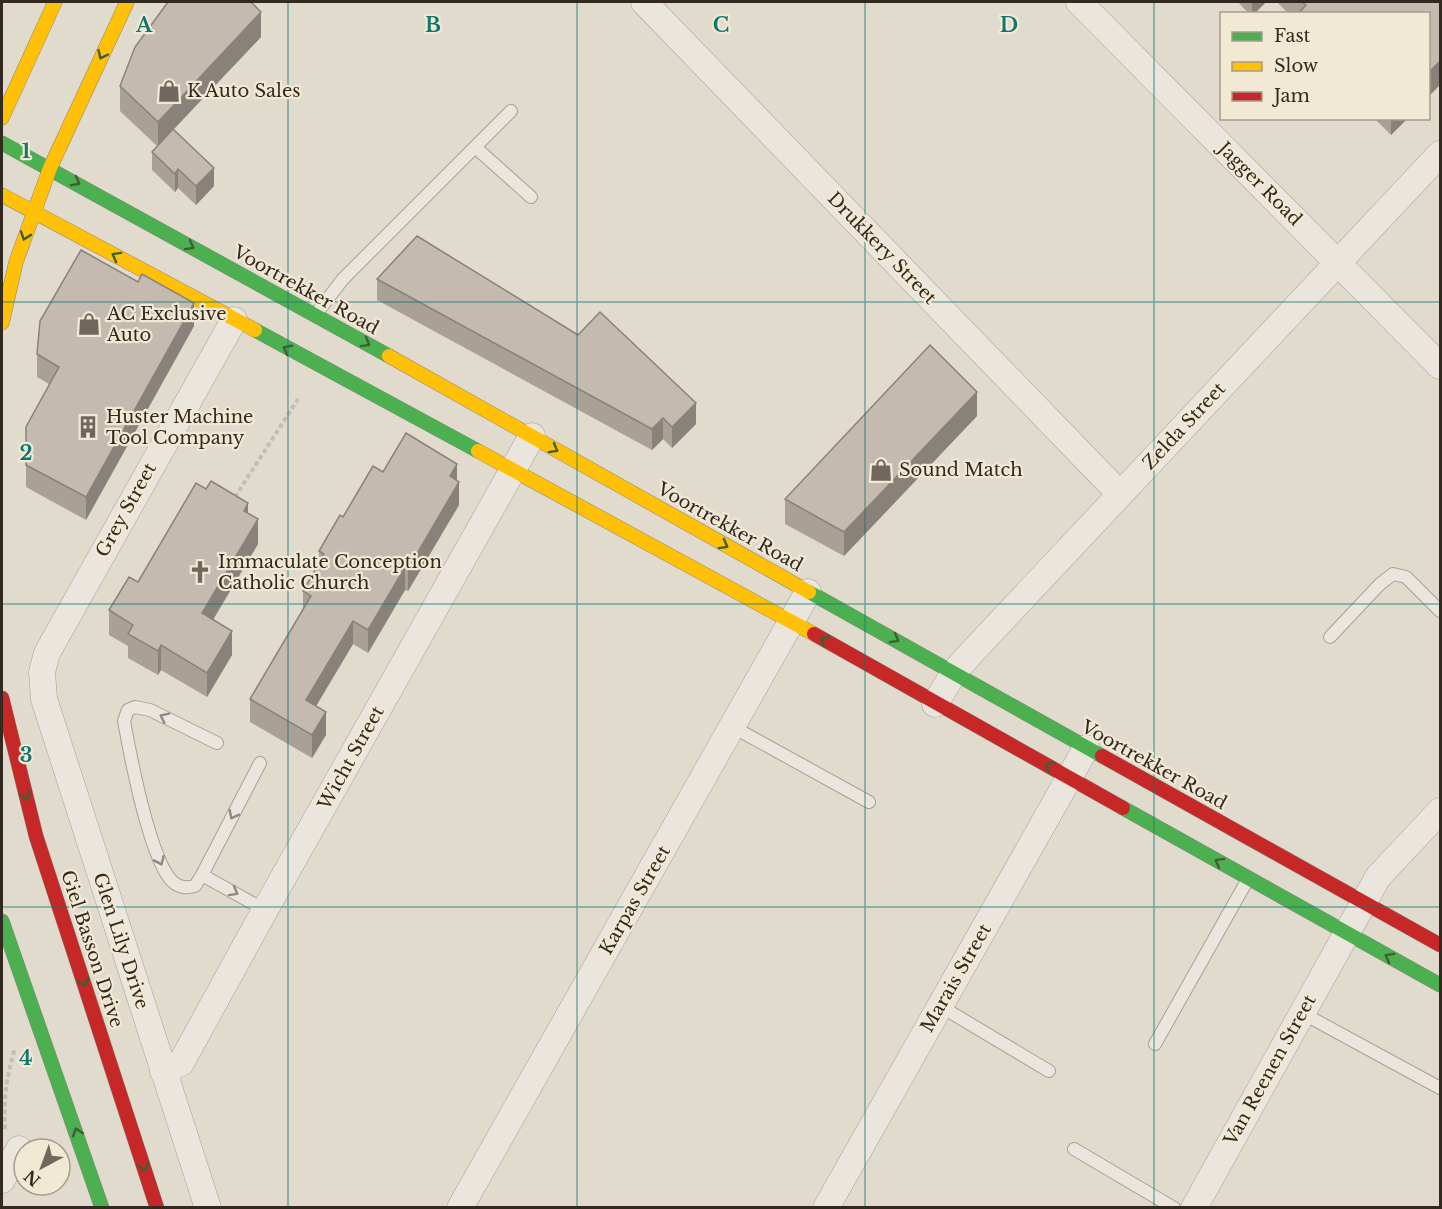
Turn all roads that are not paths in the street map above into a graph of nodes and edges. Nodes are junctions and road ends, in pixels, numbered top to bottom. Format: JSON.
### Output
{"nodes":[{"id":1,"x":55,"y":2,"type":"edge"},
{"id":2,"x":127,"y":2,"type":"edge"},
{"id":3,"x":644,"y":2,"type":"edge"},
{"id":4,"x":1079,"y":2,"type":"edge"},
{"id":5,"x":48,"y":16,"type":"junction"},
{"id":6,"x":18,"y":48,"type":"dead end"},
{"id":7,"x":511,"y":111,"type":"dead end"},
{"id":8,"x":2,"y":118,"type":"edge"},
{"id":9,"x":2,"y":143,"type":"edge"},
{"id":10,"x":475,"y":147,"type":"junction"},
{"id":11,"x":1440,"y":154,"type":"edge"},
{"id":12,"x":50,"y":168,"type":"junction"},
{"id":13,"x":2,"y":195,"type":"edge"},
{"id":14,"x":531,"y":197,"type":"dead end"},
{"id":15,"x":34,"y":211,"type":"junction"},
{"id":16,"x":1338,"y":263,"type":"junction"},
{"id":17,"x":315,"y":315,"type":"junction"},
{"id":18,"x":234,"y":320,"type":"junction"},
{"id":19,"x":2,"y":324,"type":"edge"},
{"id":20,"x":1440,"y":366,"type":"edge"},
{"id":21,"x":532,"y":436,"type":"junction"},
{"id":22,"x":512,"y":471,"type":"junction"},
{"id":23,"x":1120,"y":494,"type":"junction"},
{"id":24,"x":808,"y":592,"type":"junction"},
{"id":25,"x":1440,"y":611,"type":"edge"},
{"id":26,"x":793,"y":622,"type":"junction"},
{"id":27,"x":1330,"y":637,"type":"dead end"},
{"id":28,"x":42,"y":672,"type":"joint"},
{"id":29,"x":955,"y":672,"type":"junction"},
{"id":30,"x":2,"y":698,"type":"edge"},
{"id":31,"x":935,"y":704,"type":"junction"},
{"id":32,"x":734,"y":727,"type":"junction"},
{"id":33,"x":217,"y":743,"type":"dead end"},
{"id":34,"x":1086,"y":748,"type":"junction"},
{"id":35,"x":260,"y":763,"type":"dead end"},
{"id":36,"x":1070,"y":778,"type":"junction"},
{"id":37,"x":869,"y":802,"type":"dead end"},
{"id":38,"x":1440,"y":811,"type":"edge"},
{"id":39,"x":202,"y":875,"type":"junction"},
{"id":40,"x":1248,"y":878,"type":"junction"},
{"id":41,"x":1364,"y":903,"type":"junction"},
{"id":42,"x":265,"y":910,"type":"junction"},
{"id":43,"x":2,"y":921,"type":"edge"},
{"id":44,"x":1347,"y":933,"type":"junction"},
{"id":45,"x":1440,"y":945,"type":"edge"},
{"id":46,"x":1440,"y":985,"type":"edge"},
{"id":47,"x":940,"y":1006,"type":"junction"},
{"id":48,"x":1302,"y":1013,"type":"junction"},
{"id":49,"x":1155,"y":1044,"type":"dead end"},
{"id":50,"x":163,"y":1071,"type":"junction"},
{"id":51,"x":1049,"y":1071,"type":"dead end"},
{"id":52,"x":1440,"y":1088,"type":"edge"},
{"id":53,"x":12,"y":1144,"type":"road end"},
{"id":54,"x":1074,"y":1149,"type":"dead end"},
{"id":55,"x":2,"y":1180,"type":"edge"},
{"id":56,"x":102,"y":1208,"type":"edge"},
{"id":57,"x":157,"y":1208,"type":"edge"},
{"id":58,"x":208,"y":1208,"type":"edge"},
{"id":59,"x":460,"y":1208,"type":"edge"},
{"id":60,"x":826,"y":1208,"type":"edge"},
{"id":61,"x":1173,"y":1208,"type":"edge"},
{"id":62,"x":1194,"y":1208,"type":"edge"}],
"edges":[{"from":1,"to":5,"type":"main road"},
{"from":2,"to":12,"type":"main road","one_way":true},
{"from":3,"to":23,"type":"street","name":"Drukkery Street"},
{"from":4,"to":16,"type":"street","name":"Jagger Road"},
{"from":5,"to":6,"type":"main road"},
{"from":5,"to":8,"type":"main road"},
{"from":7,"to":10,"type":"lane"},
{"from":9,"to":12,"type":"main road","name":"Voortrekker Road"},
{"from":10,"to":14,"type":"lane"},
{"from":10,"to":17,"type":"lane"},
{"from":11,"to":16,"type":"street","name":"Zelda Street"},
{"from":12,"to":15,"type":"main road"},
{"from":12,"to":17,"type":"main road","name":"Voortrekker Road","one_way":true},
{"from":13,"to":15,"type":"main road"},
{"from":18,"to":15,"type":"main road","one_way":true},
{"from":15,"to":19,"type":"main road","one_way":true},
{"from":16,"to":20,"type":"street","name":"Jagger Road"},
{"from":16,"to":23,"type":"street","name":"Zelda Street"},
{"from":17,"to":21,"type":"main road","name":"Voortrekker Road","one_way":true},
{"from":22,"to":18,"type":"main road","one_way":true},
{"from":18,"to":28,"type":"street","name":"Grey Street"},
{"from":21,"to":22,"type":"street","name":"Wicht Street"},
{"from":21,"to":24,"type":"main road","name":"Voortrekker Road","one_way":true},
{"from":22,"to":26,"type":"main road"},
{"from":22,"to":42,"type":"street","name":"Wicht Street"},
{"from":23,"to":29,"type":"street","name":"Zelda Street"},
{"from":24,"to":26,"type":"street","name":"Karpas Street"},
{"from":24,"to":29,"type":"main road","name":"Voortrekker Road","one_way":true},
{"from":25,"to":27,"type":"lane"},
{"from":31,"to":26,"type":"main road","one_way":true},
{"from":26,"to":32,"type":"street","name":"Karpas Street"},
{"from":28,"to":50,"type":"street","name":"Glen Lily Drive"},
{"from":29,"to":31,"type":"street","name":"Zelda Street"},
{"from":29,"to":34,"type":"main road","name":"Voortrekker Road"},
{"from":30,"to":57,"type":"main road","name":"Giel Basson Drive","one_way":true},
{"from":36,"to":31,"type":"main road","one_way":true},
{"from":32,"to":37,"type":"lane"},
{"from":32,"to":59,"type":"street","name":"Karpas Street"},
{"from":33,"to":39,"type":"lane","one_way":true},
{"from":34,"to":36,"type":"street","name":"Marais Street"},
{"from":34,"to":41,"type":"main road","name":"Voortrekker Road"},
{"from":35,"to":39,"type":"lane","one_way":true},
{"from":40,"to":36,"type":"main road","one_way":true},
{"from":36,"to":47,"type":"street","name":"Marais Street"},
{"from":38,"to":41,"type":"street","name":"Van Reenen Street"},
{"from":39,"to":42,"type":"lane","one_way":true},
{"from":40,"to":44,"type":"main road"},
{"from":40,"to":49,"type":"lane"},
{"from":41,"to":44,"type":"street","name":"Van Reenen Street"},
{"from":41,"to":45,"type":"main road","name":"Voortrekker Road"},
{"from":42,"to":50,"type":"street","name":"Wicht Street"},
{"from":56,"to":43,"type":"main road","one_way":true},
{"from":46,"to":44,"type":"main road","one_way":true},
{"from":44,"to":48,"type":"street","name":"Van Reenen Street"},
{"from":47,"to":51,"type":"lane"},
{"from":47,"to":60,"type":"street","name":"Marais Street"},
{"from":48,"to":52,"type":"lane"},
{"from":48,"to":62,"type":"street","name":"Van Reenen Street"},
{"from":50,"to":58,"type":"street","name":"Glen Lily Drive"},
{"from":53,"to":55,"type":"street"},
{"from":54,"to":61,"type":"lane"}]}
